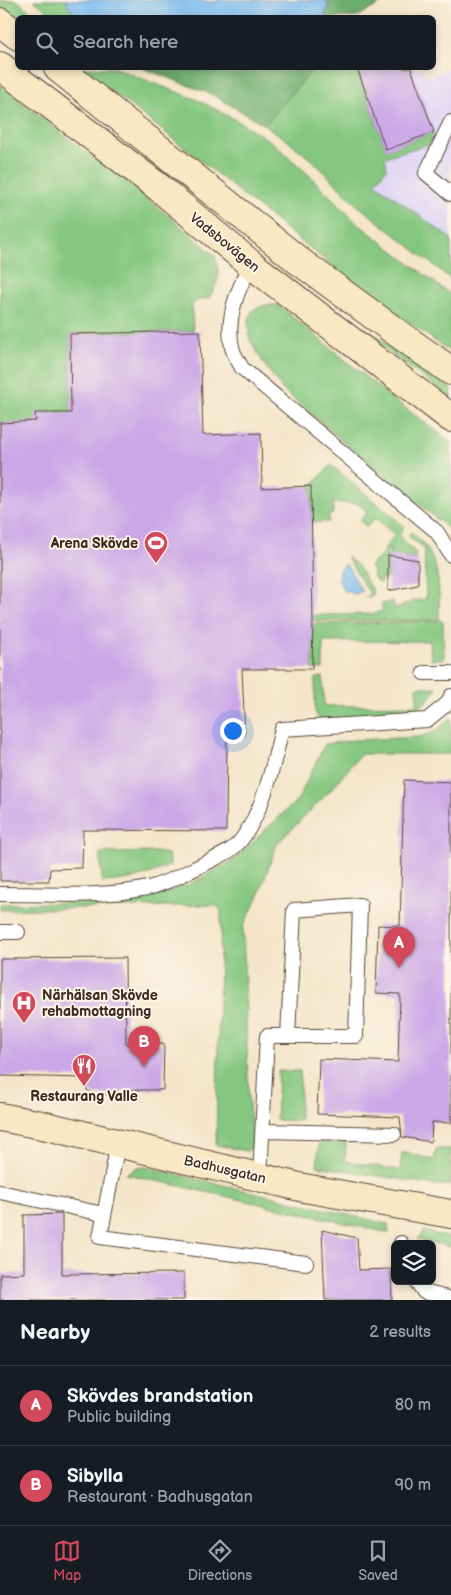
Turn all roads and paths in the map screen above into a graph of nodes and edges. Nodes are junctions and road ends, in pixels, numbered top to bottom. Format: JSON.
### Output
{"nodes":[{"id":1,"x":0,"y":22,"type":"edge"},
{"id":2,"x":15,"y":34,"type":"edge"},
{"id":3,"x":0,"y":66,"type":"edge"},
{"id":4,"x":61,"y":70,"type":"edge"},
{"id":5,"x":451,"y":122,"type":"edge"},
{"id":6,"x":451,"y":194,"type":"edge"},
{"id":7,"x":252,"y":265,"type":"junction"},
{"id":8,"x":451,"y":371,"type":"edge"},
{"id":9,"x":451,"y":418,"type":"edge"},
{"id":10,"x":451,"y":555,"type":"edge"},
{"id":11,"x":424,"y":673,"type":"dead end"},
{"id":12,"x":451,"y":673,"type":"edge"},
{"id":13,"x":451,"y":696,"type":"edge"},
{"id":14,"x":0,"y":894,"type":"edge"},
{"id":15,"x":0,"y":932,"type":"edge"},
{"id":16,"x":18,"y":932,"type":"dead end"},
{"id":17,"x":288,"y":1036,"type":"junction"},
{"id":18,"x":0,"y":1117,"type":"edge"},
{"id":19,"x":263,"y":1131,"type":"junction"},
{"id":20,"x":394,"y":1134,"type":"dead end"},
{"id":21,"x":118,"y":1143,"type":"junction"},
{"id":22,"x":260,"y":1177,"type":"junction"},
{"id":23,"x":0,"y":1192,"type":"edge"},
{"id":24,"x":448,"y":1212,"type":"edge"},
{"id":25,"x":103,"y":1214,"type":"junction"},
{"id":26,"x":306,"y":1263,"type":"dead end"},
{"id":27,"x":419,"y":1285,"type":"edge"},
{"id":28,"x":451,"y":1298,"type":"edge"}],
"edges":[{"from":1,"to":2,"type":"main road"},
{"from":3,"to":7,"type":"main road","name":"Vadsbovägen"},
{"from":4,"to":8,"type":"main road"},
{"from":5,"to":6,"type":"lane"},
{"from":7,"to":9,"type":"main road","name":"Vadsbovägen"},
{"from":7,"to":10,"type":"lane"},
{"from":11,"to":12,"type":"lane"},
{"from":13,"to":14,"type":"lane"},
{"from":15,"to":16,"type":"lane"},
{"from":17,"to":17,"type":"lane"},
{"from":17,"to":19,"type":"lane"},
{"from":18,"to":21,"type":"main road","name":"Badhusgatan"},
{"from":19,"to":20,"type":"lane"},
{"from":19,"to":22,"type":"lane"},
{"from":21,"to":22,"type":"main road","name":"Badhusgatan"},
{"from":21,"to":25,"type":"lane"},
{"from":22,"to":24,"type":"main road","name":"Badhusgatan"},
{"from":23,"to":25,"type":"lane"},
{"from":25,"to":26,"type":"lane"},
{"from":27,"to":28,"type":"lane"}]}
